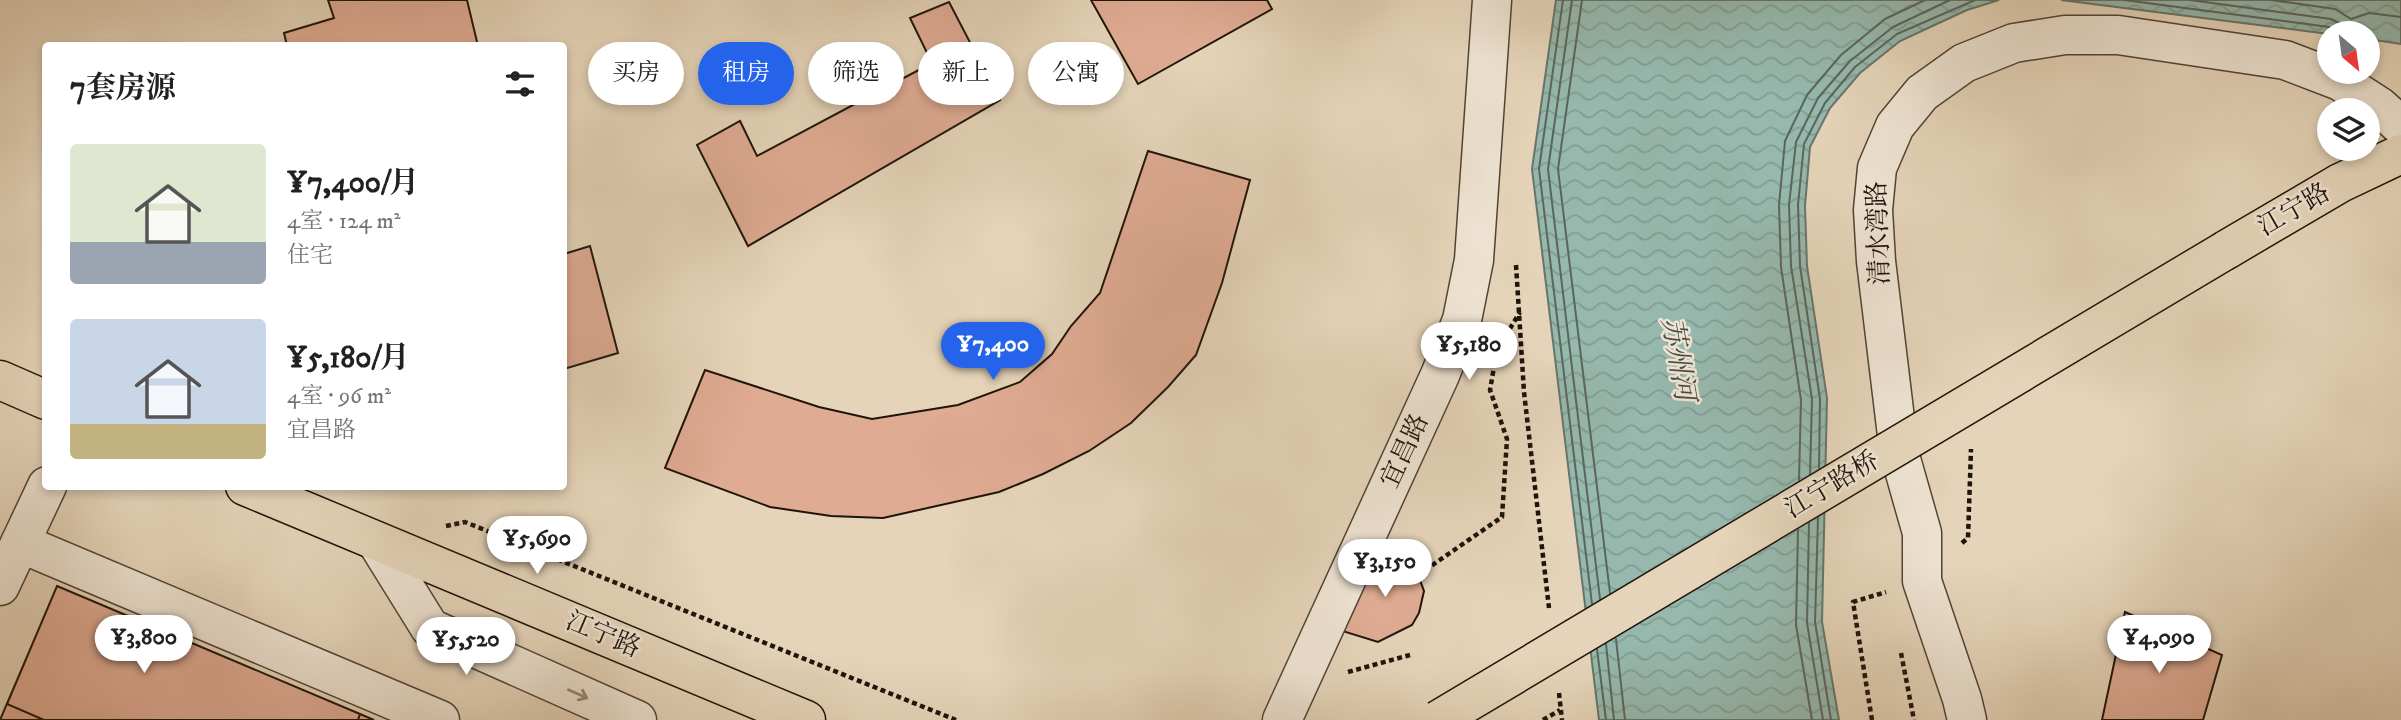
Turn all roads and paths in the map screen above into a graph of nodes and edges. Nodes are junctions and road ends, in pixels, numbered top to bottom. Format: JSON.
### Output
{"nodes":[{"id":1,"x":1492,"y":0,"type":"edge"},
{"id":2,"x":2401,"y":126,"type":"edge"},
{"id":3,"x":2401,"y":154,"type":"edge"},
{"id":4,"x":2226,"y":250,"type":"joint"},
{"id":5,"x":1516,"y":257,"type":"dead end"},
{"id":6,"x":1520,"y":311,"type":"junction"},
{"id":7,"x":0,"y":380,"type":"edge"},
{"id":8,"x":42,"y":398,"type":"edge"},
{"id":9,"x":1972,"y":441,"type":"dead end"},
{"id":10,"x":45,"y":490,"type":"edge"},
{"id":11,"x":255,"y":490,"type":"edge"},
{"id":12,"x":440,"y":527,"type":"dead end"},
{"id":13,"x":1968,"y":538,"type":"dead end"},
{"id":14,"x":376,"y":541,"type":"junction"},
{"id":15,"x":20,"y":543,"type":"junction"},
{"id":16,"x":1419,"y":575,"type":"dead end"},
{"id":17,"x":1922,"y":581,"type":"junction"},
{"id":18,"x":0,"y":586,"type":"edge"},
{"id":19,"x":1549,"y":613,"type":"dead end"},
{"id":20,"x":1410,"y":654,"type":"dead end"},
{"id":21,"x":1340,"y":674,"type":"dead end"},
{"id":22,"x":1558,"y":682,"type":"dead end"},
{"id":23,"x":1561,"y":709,"type":"junction"},
{"id":24,"x":440,"y":720,"type":"edge"},
{"id":25,"x":636,"y":720,"type":"edge"},
{"id":26,"x":806,"y":720,"type":"edge"},
{"id":27,"x":956,"y":720,"type":"edge"},
{"id":28,"x":1282,"y":720,"type":"edge"},
{"id":29,"x":1438,"y":720,"type":"edge"},
{"id":30,"x":1543,"y":720,"type":"edge"},
{"id":31,"x":1562,"y":720,"type":"edge"},
{"id":32,"x":1871,"y":720,"type":"edge"},
{"id":33,"x":1967,"y":720,"type":"edge"}],
"edges":[{"from":1,"to":28,"type":"street","name":"宜昌路"},
{"from":2,"to":17,"type":"street","name":"清水湾路"},
{"from":3,"to":4,"type":"main road","name":"江宁路"},
{"from":4,"to":29,"type":"main road","name":"江宁路桥","bridge":true},
{"from":5,"to":6,"type":"path"},
{"from":6,"to":16,"type":"path"},
{"from":6,"to":19,"type":"path"},
{"from":7,"to":8,"type":"main road"},
{"from":9,"to":13,"type":"path"},
{"from":10,"to":15,"type":"street"},
{"from":11,"to":14,"type":"main road","name":"江宁路"},
{"from":12,"to":27,"type":"path"},
{"from":14,"to":25,"type":"street","one_way":true},
{"from":14,"to":26,"type":"main road","name":"江宁路"},
{"from":15,"to":18,"type":"street"},
{"from":15,"to":24,"type":"street"},
{"from":17,"to":32,"type":"path"},
{"from":17,"to":33,"type":"street","name":"清水湾路"},
{"from":20,"to":21,"type":"path"},
{"from":22,"to":23,"type":"path"},
{"from":23,"to":30,"type":"path"},
{"from":23,"to":31,"type":"path"}]}
